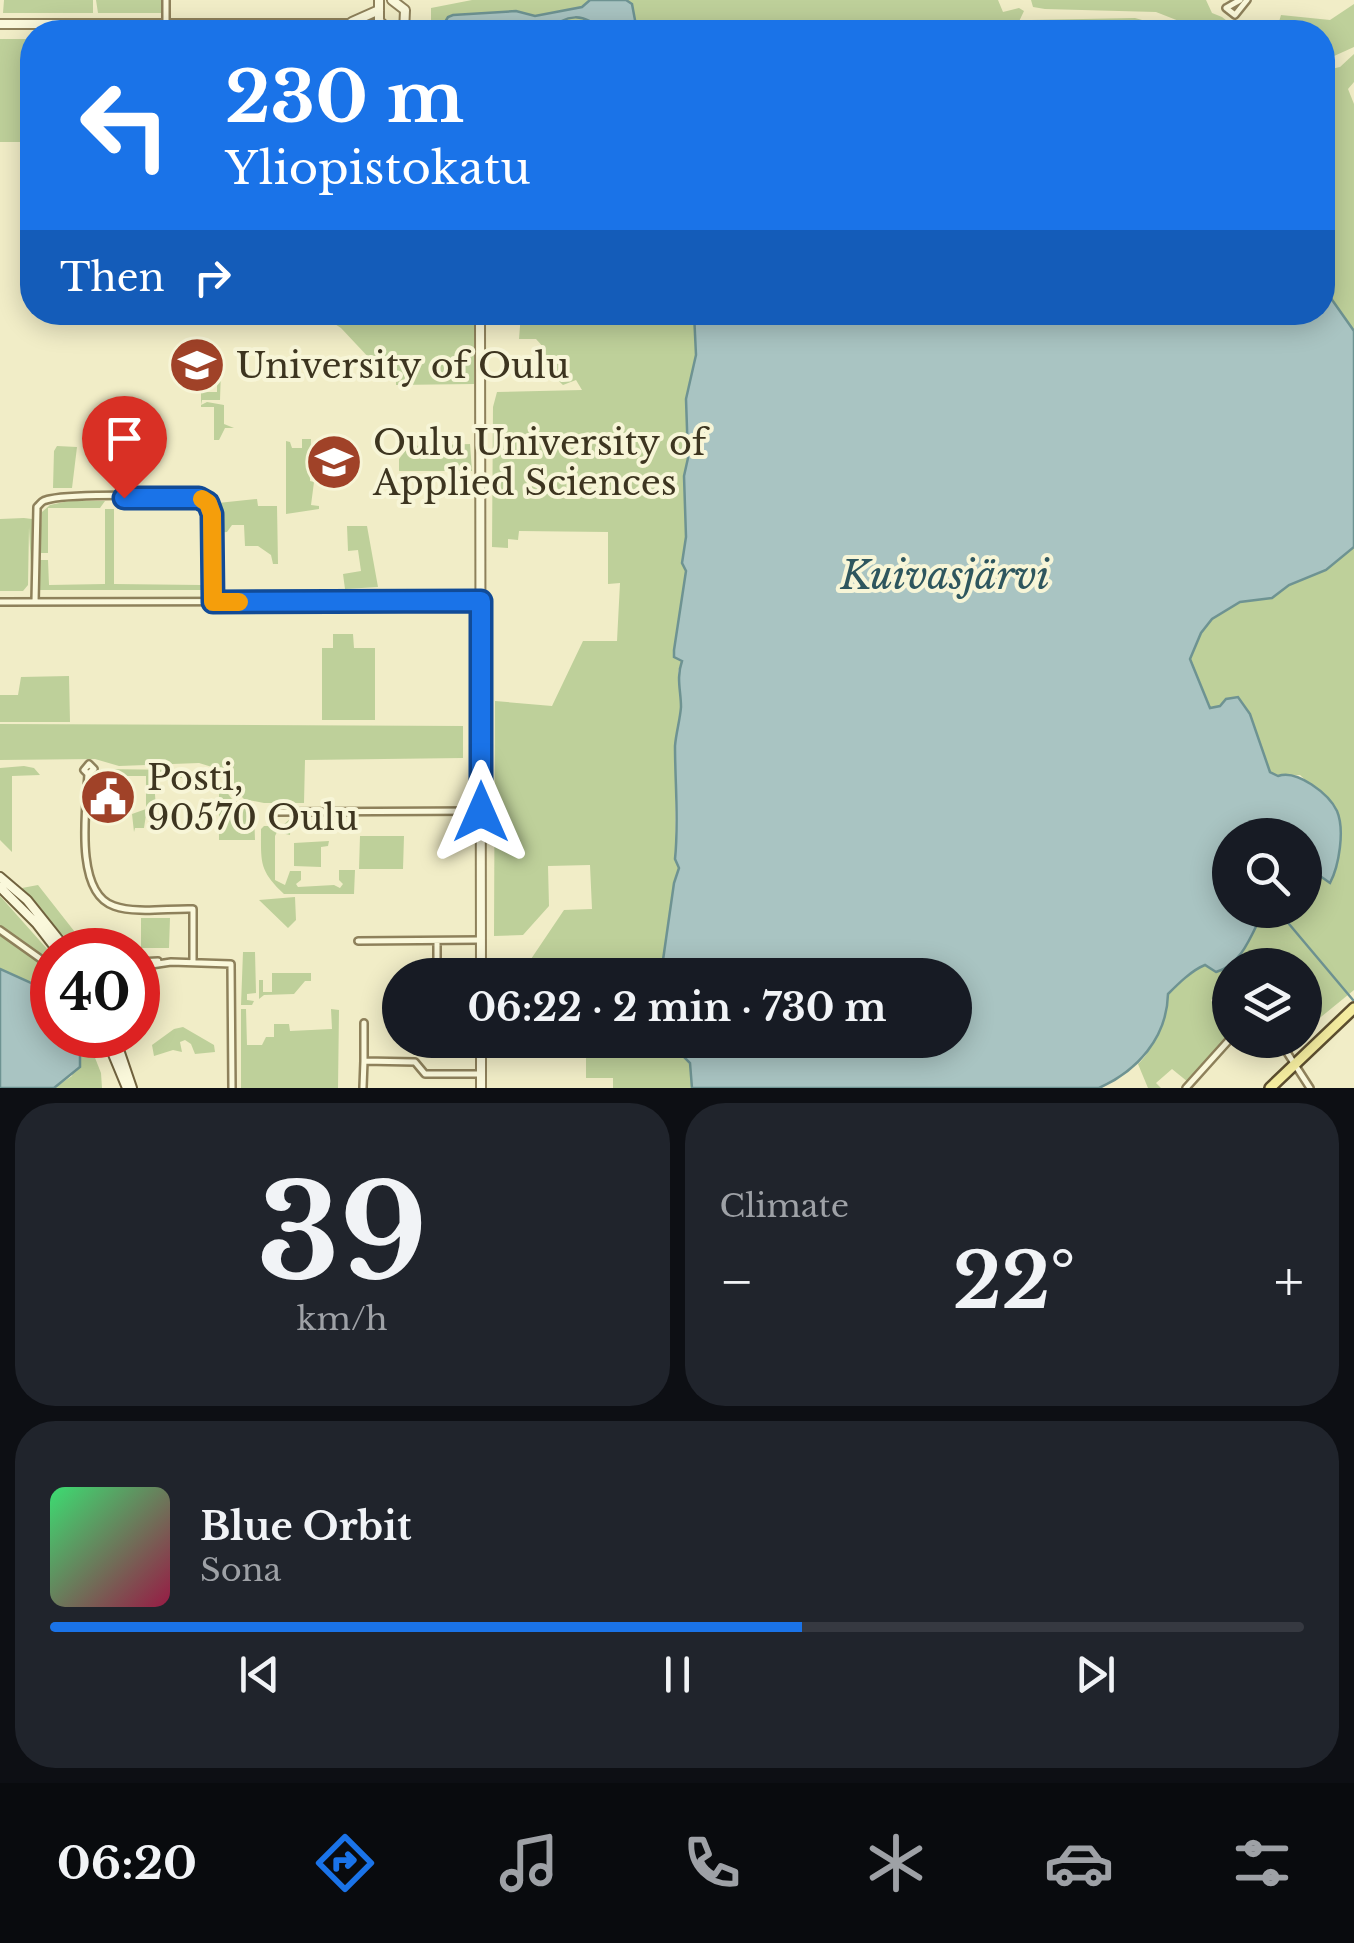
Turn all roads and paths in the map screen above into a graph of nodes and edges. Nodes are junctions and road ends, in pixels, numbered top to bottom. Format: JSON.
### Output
{"nodes":[{"id":1,"x":393,"y":1,"type":"edge"},
{"id":2,"x":380,"y":5,"type":"edge"},
{"id":3,"x":360,"y":20,"type":"edge"},
{"id":4,"x":404,"y":20,"type":"edge"},
{"id":5,"x":480,"y":325,"type":"edge"},
{"id":6,"x":481,"y":601,"type":"junction"},
{"id":7,"x":0,"y":602,"type":"edge"},
{"id":8,"x":36,"y":602,"type":"junction"},
{"id":9,"x":213,"y":602,"type":"junction"},
{"id":10,"x":88,"y":774,"type":"dead end"},
{"id":11,"x":273,"y":812,"type":"dead end"},
{"id":12,"x":481,"y":812,"type":"junction"},
{"id":13,"x":0,"y":876,"type":"edge"},
{"id":14,"x":0,"y":887,"type":"edge"},
{"id":15,"x":40,"y":928,"type":"edge"},
{"id":16,"x":50,"y":928,"type":"edge"},
{"id":17,"x":0,"y":930,"type":"edge"},
{"id":18,"x":481,"y":940,"type":"junction"},
{"id":19,"x":358,"y":941,"type":"dead end"},
{"id":20,"x":437,"y":941,"type":"junction"},
{"id":21,"x":30,"y":951,"type":"edge"},
{"id":22,"x":438,"y":958,"type":"edge"},
{"id":23,"x":481,"y":958,"type":"edge"},
{"id":24,"x":193,"y":962,"type":"junction"},
{"id":25,"x":160,"y":963,"type":"edge"},
{"id":26,"x":1354,"y":1008,"type":"edge"},
{"id":27,"x":364,"y":1023,"type":"dead end"},
{"id":28,"x":115,"y":1058,"type":"edge"},
{"id":29,"x":121,"y":1058,"type":"edge"},
{"id":30,"x":481,"y":1058,"type":"edge"},
{"id":31,"x":1213,"y":1058,"type":"edge"},
{"id":32,"x":1292,"y":1058,"type":"edge"},
{"id":33,"x":364,"y":1061,"type":"junction"},
{"id":34,"x":1296,"y":1064,"type":"junction"},
{"id":35,"x":481,"y":1074,"type":"junction"},
{"id":36,"x":363,"y":1087,"type":"edge"},
{"id":37,"x":129,"y":1088,"type":"edge"},
{"id":38,"x":232,"y":1088,"type":"edge"},
{"id":39,"x":481,"y":1088,"type":"edge"},
{"id":40,"x":1186,"y":1088,"type":"edge"},
{"id":41,"x":1270,"y":1088,"type":"edge"},
{"id":42,"x":1310,"y":1088,"type":"edge"}],
"edges":[{"from":1,"to":2,"type":"street"},
{"from":1,"to":4,"type":"street"},
{"from":2,"to":3,"type":"street"},
{"from":5,"to":6,"type":"street"},
{"from":6,"to":9,"type":"street"},
{"from":6,"to":12,"type":"street"},
{"from":7,"to":8,"type":"street"},
{"from":8,"to":9,"type":"street"},
{"from":8,"to":9,"type":"street"},
{"from":10,"to":24,"type":"street"},
{"from":11,"to":12,"type":"street"},
{"from":12,"to":18,"type":"street"},
{"from":13,"to":16,"type":"street"},
{"from":14,"to":15,"type":"street"},
{"from":17,"to":21,"type":"street"},
{"from":18,"to":20,"type":"street"},
{"from":18,"to":23,"type":"street"},
{"from":19,"to":20,"type":"street"},
{"from":20,"to":22,"type":"street"},
{"from":24,"to":25,"type":"street"},
{"from":24,"to":38,"type":"street"},
{"from":26,"to":34,"type":"main road"},
{"from":27,"to":33,"type":"street"},
{"from":28,"to":37,"type":"street"},
{"from":29,"to":37,"type":"street"},
{"from":30,"to":35,"type":"street"},
{"from":31,"to":40,"type":"street"},
{"from":32,"to":34,"type":"street"},
{"from":33,"to":35,"type":"street"},
{"from":33,"to":36,"type":"street"},
{"from":34,"to":41,"type":"main road"},
{"from":34,"to":42,"type":"street"},
{"from":35,"to":39,"type":"street"}]}
